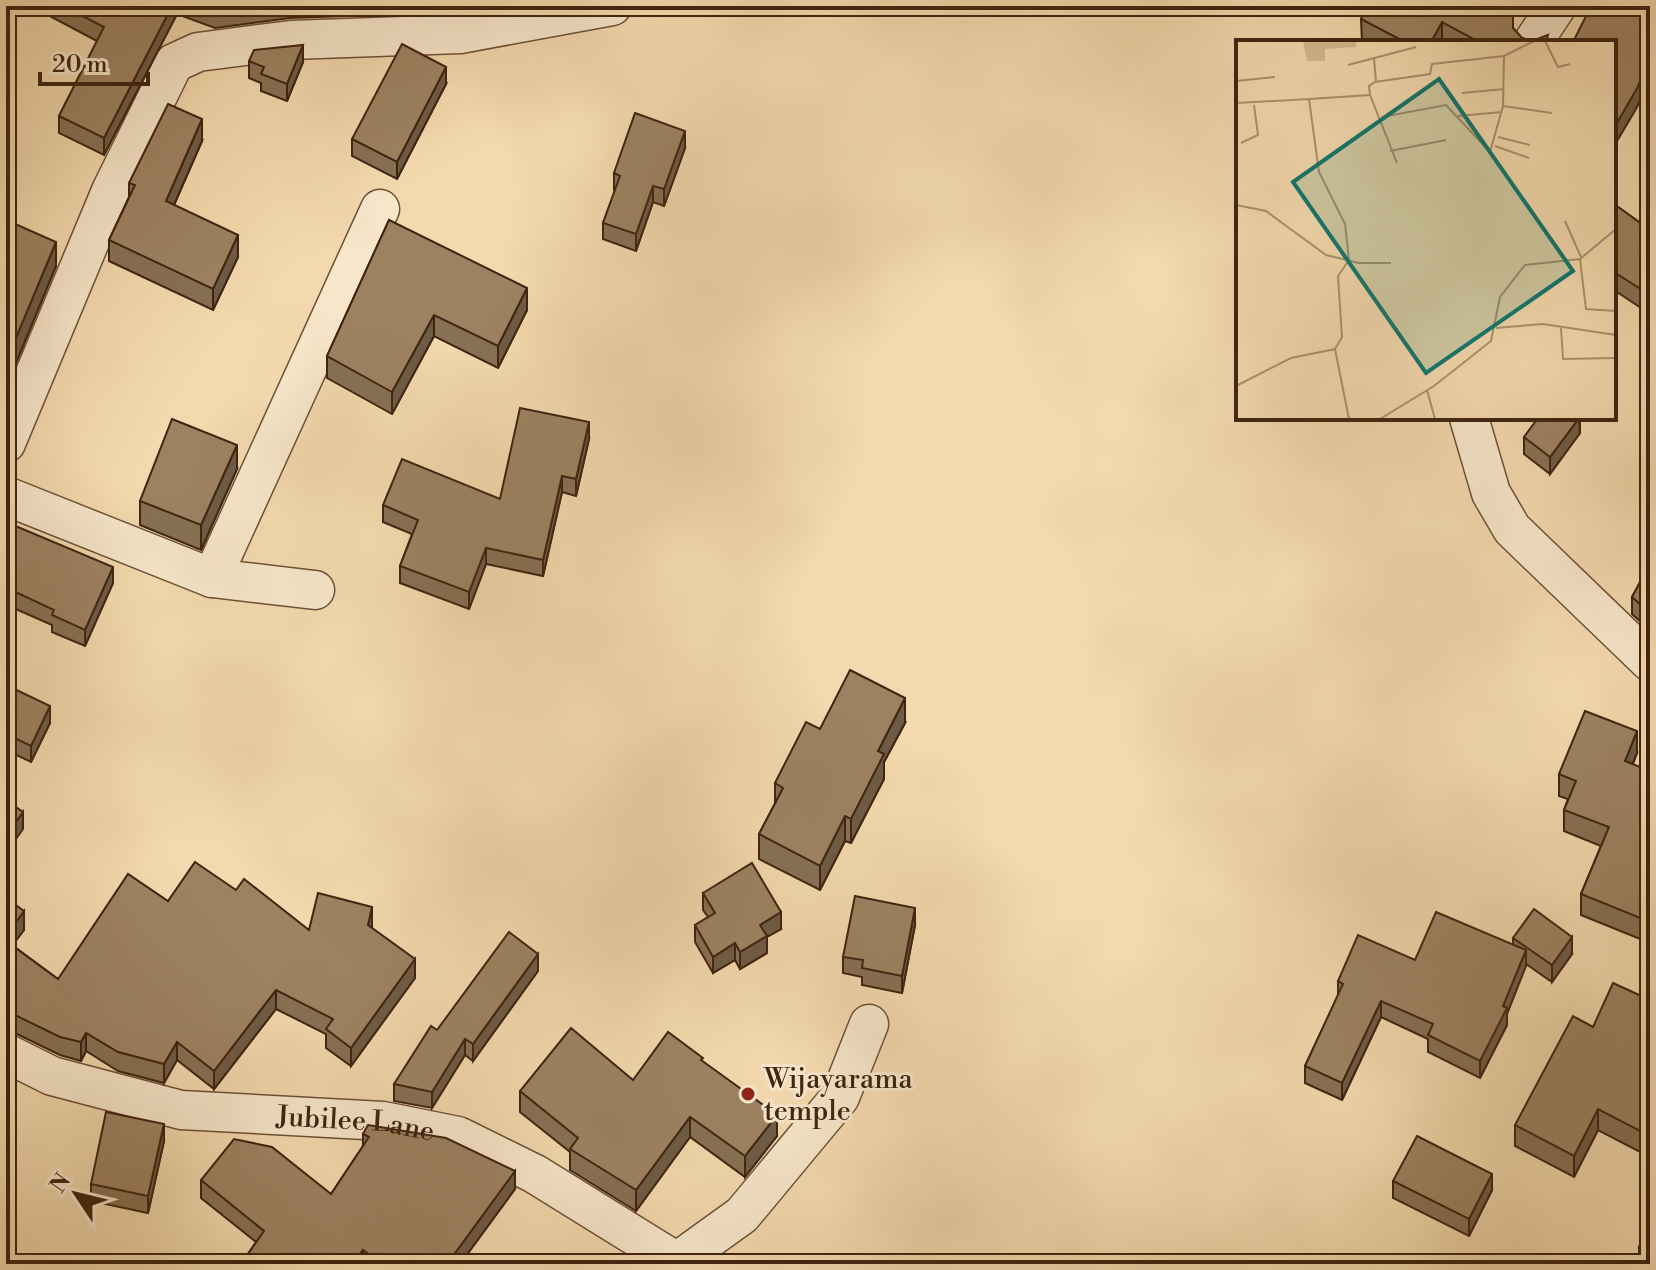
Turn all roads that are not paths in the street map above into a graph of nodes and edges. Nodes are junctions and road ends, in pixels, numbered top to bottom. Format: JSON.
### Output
{"nodes":[{"id":1,"x":311,"y":6,"type":"edge"},
{"id":2,"x":612,"y":6,"type":"edge"},
{"id":3,"x":1557,"y":6,"type":"edge"},
{"id":4,"x":291,"y":40,"type":"junction"},
{"id":5,"x":1534,"y":40,"type":"edge"},
{"id":6,"x":380,"y":209,"type":"dead end"},
{"id":7,"x":1470,"y":420,"type":"edge"},
{"id":8,"x":6,"y":443,"type":"edge"},
{"id":9,"x":6,"y":496,"type":"edge"},
{"id":10,"x":212,"y":578,"type":"junction"},
{"id":11,"x":315,"y":590,"type":"dead end"},
{"id":12,"x":1650,"y":662,"type":"edge"},
{"id":13,"x":869,"y":1024,"type":"dead end"},
{"id":14,"x":6,"y":1053,"type":"edge"},
{"id":15,"x":677,"y":1263,"type":"edge"}],
"edges":[{"from":1,"to":4,"type":"street"},
{"from":2,"to":4,"type":"street"},
{"from":3,"to":5,"type":"street"},
{"from":4,"to":8,"type":"street"},
{"from":6,"to":10,"type":"street"},
{"from":7,"to":12,"type":"street"},
{"from":9,"to":10,"type":"street"},
{"from":10,"to":11,"type":"street"},
{"from":13,"to":15,"type":"street"},
{"from":14,"to":15,"type":"street","name":"Jubilee Lane"}]}
